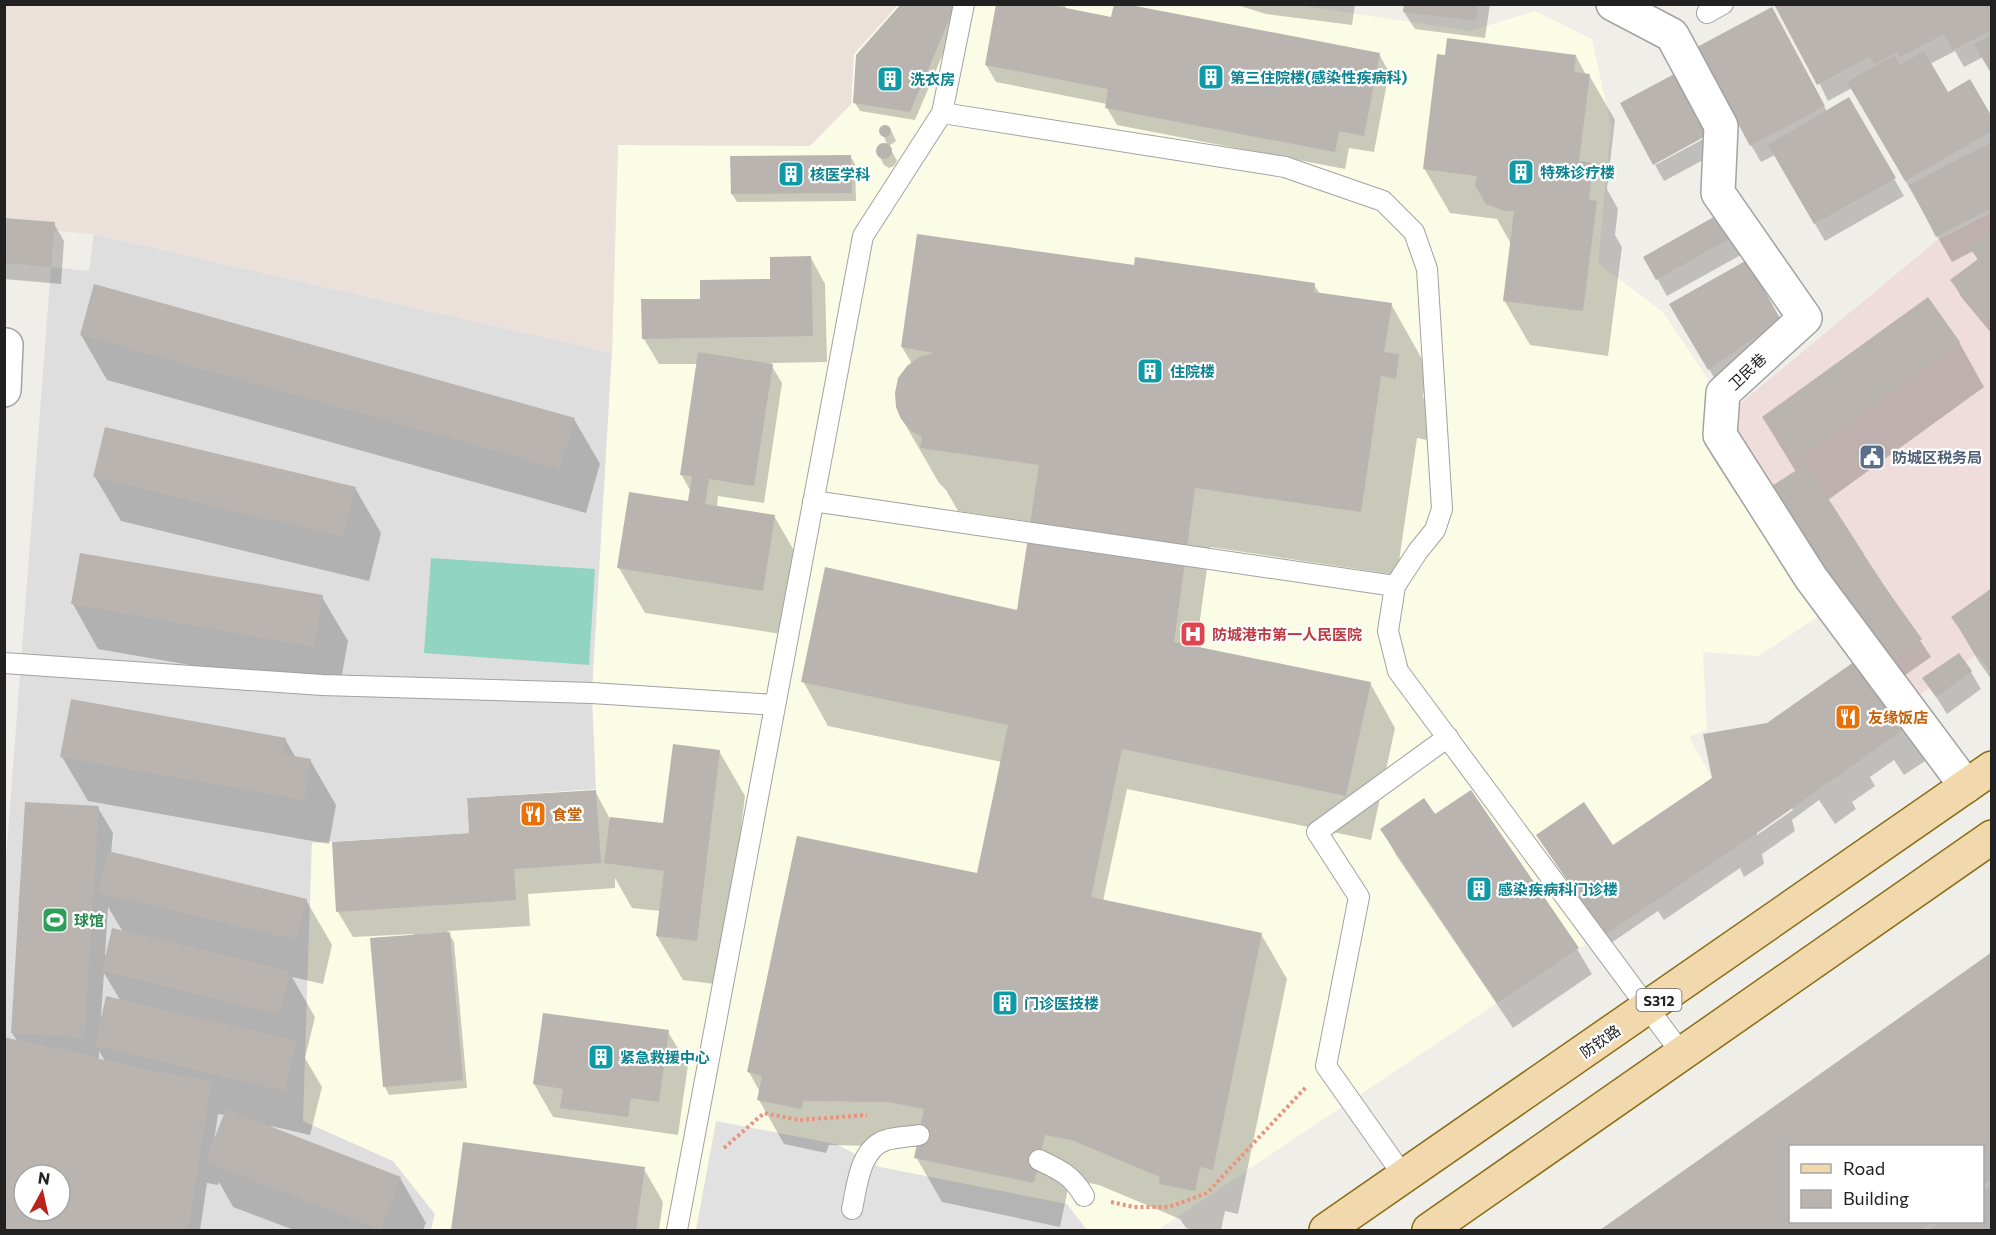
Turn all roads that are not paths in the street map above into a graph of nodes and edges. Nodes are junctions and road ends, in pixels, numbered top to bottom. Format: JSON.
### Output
{"nodes":[{"id":1,"x":964,"y":4,"type":"edge"},
{"id":2,"x":1613,"y":4,"type":"edge"},
{"id":3,"x":942,"y":113,"type":"junction"},
{"id":4,"x":6,"y":345,"type":"edge"},
{"id":5,"x":4,"y":390,"type":"edge"},
{"id":6,"x":813,"y":501,"type":"junction"},
{"id":7,"x":1395,"y":586,"type":"junction"},
{"id":8,"x":4,"y":663,"type":"edge"},
{"id":9,"x":775,"y":705,"type":"junction"},
{"id":10,"x":1448,"y":737,"type":"junction"},
{"id":11,"x":1979,"y":777,"type":"edge"},
{"id":12,"x":1992,"y":837,"type":"edge"},
{"id":13,"x":1648,"y":1008,"type":"junction"},
{"id":14,"x":1682,"y":1054,"type":"junction"},
{"id":15,"x":919,"y":1135,"type":"dead end"},
{"id":16,"x":1039,"y":1160,"type":"dead end"},
{"id":17,"x":1405,"y":1178,"type":"junction"},
{"id":18,"x":1084,"y":1196,"type":"road end"},
{"id":19,"x":852,"y":1209,"type":"dead end"},
{"id":20,"x":677,"y":1230,"type":"edge"},
{"id":21,"x":1326,"y":1230,"type":"edge"},
{"id":22,"x":1429,"y":1230,"type":"edge"}],
"edges":[{"from":1,"to":3,"type":"lane"},
{"from":2,"to":11,"type":"street","name":"卫民巷"},
{"from":3,"to":6,"type":"lane"},
{"from":3,"to":7,"type":"lane"},
{"from":4,"to":5,"type":"street"},
{"from":6,"to":7,"type":"lane"},
{"from":6,"to":9,"type":"lane"},
{"from":7,"to":10,"type":"lane"},
{"from":8,"to":9,"type":"lane"},
{"from":9,"to":20,"type":"lane"},
{"from":10,"to":13,"type":"lane"},
{"from":10,"to":17,"type":"lane"},
{"from":11,"to":13,"type":"main road","name":"防钦路","number":"S312"},
{"from":12,"to":14,"type":"main road"},
{"from":13,"to":14,"type":"lane"},
{"from":13,"to":17,"type":"main road","name":"防钦路","number":"S312"},
{"from":14,"to":22,"type":"main road"},
{"from":15,"to":19,"type":"lane"},
{"from":16,"to":18,"type":"lane"},
{"from":17,"to":21,"type":"main road","name":"防钦路","number":"S312"}]}
